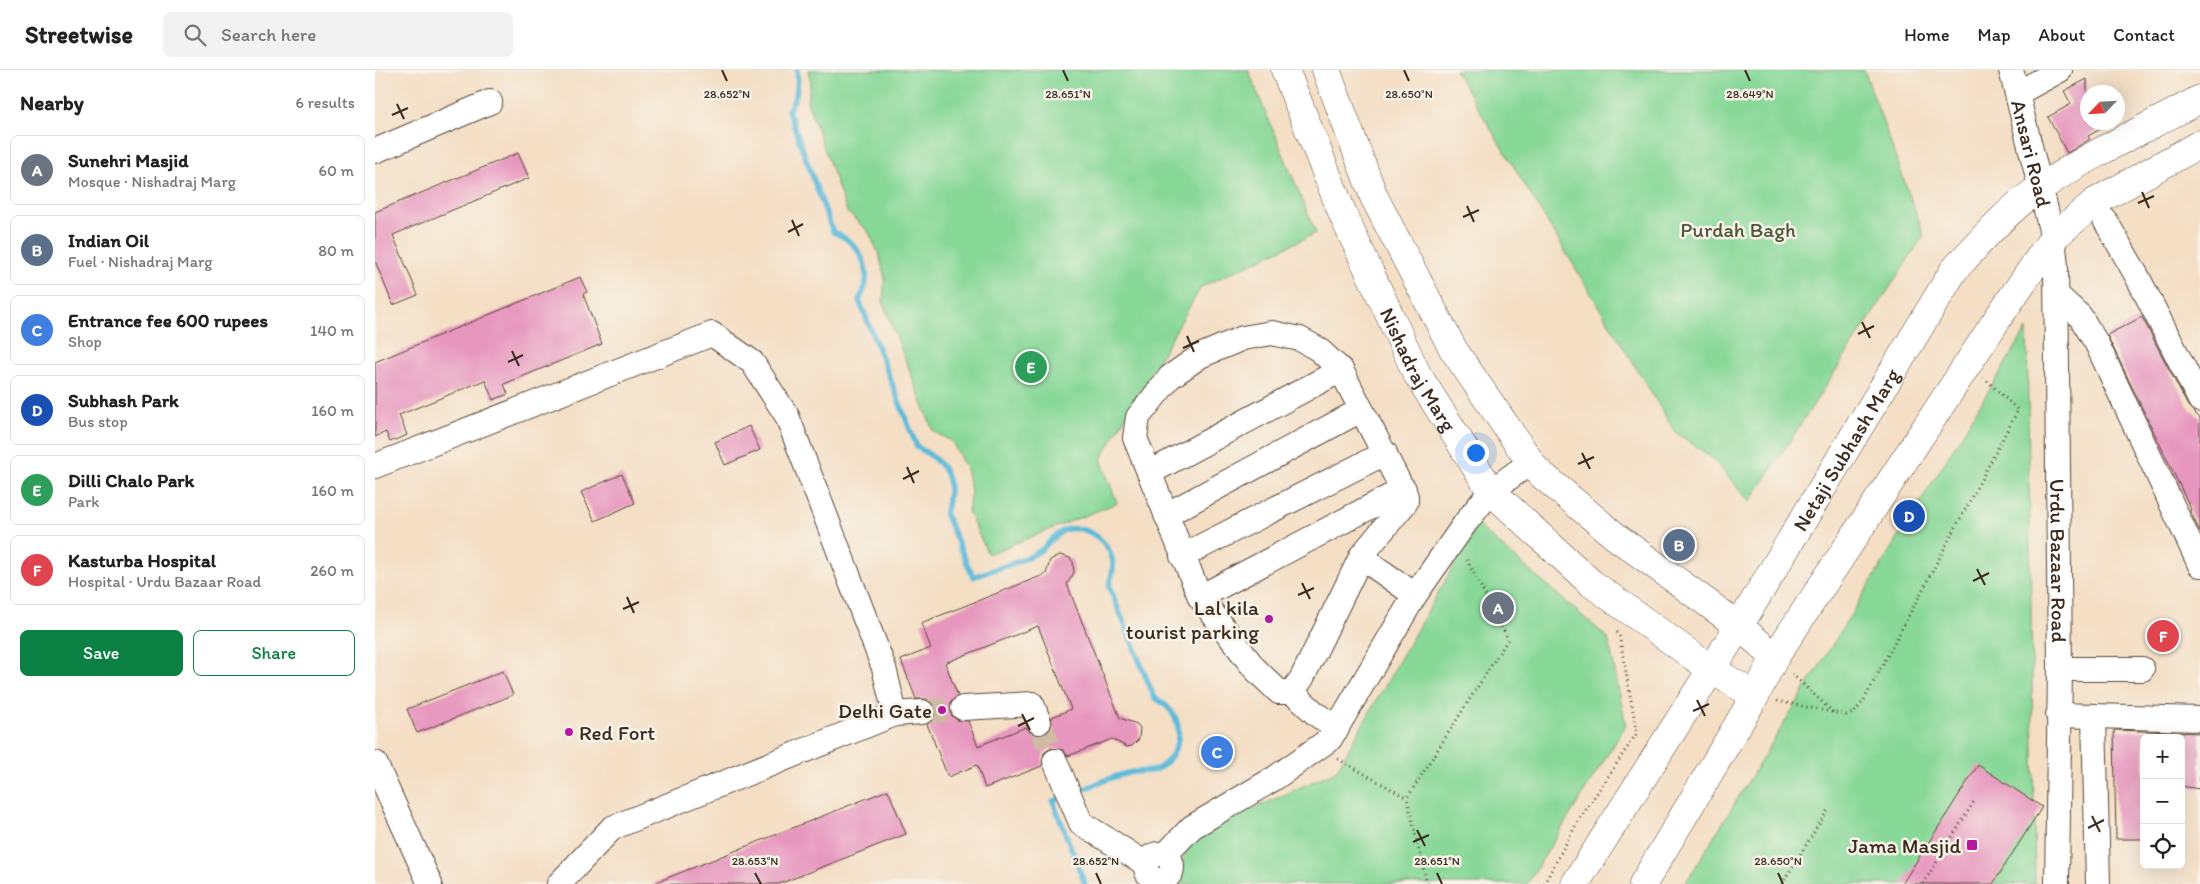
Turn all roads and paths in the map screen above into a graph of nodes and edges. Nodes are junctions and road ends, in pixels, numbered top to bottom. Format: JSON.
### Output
{"nodes":[{"id":1,"x":1285,"y":70,"type":"edge"},
{"id":2,"x":1326,"y":70,"type":"edge"},
{"id":3,"x":2011,"y":70,"type":"edge"},
{"id":4,"x":2060,"y":70,"type":"edge"},
{"id":5,"x":2018,"y":93,"type":"junction"},
{"id":6,"x":2200,"y":99,"type":"edge"},
{"id":7,"x":490,"y":102,"type":"dead end"},
{"id":8,"x":2200,"y":144,"type":"edge"},
{"id":9,"x":375,"y":151,"type":"edge"},
{"id":10,"x":2039,"y":189,"type":"junction"},
{"id":11,"x":2105,"y":220,"type":"dead end"},
{"id":12,"x":2053,"y":238,"type":"junction"},
{"id":13,"x":2057,"y":295,"type":"junction"},
{"id":14,"x":1969,"y":364,"type":"junction"},
{"id":15,"x":1341,"y":370,"type":"junction"},
{"id":16,"x":2200,"y":400,"type":"edge"},
{"id":17,"x":1361,"y":410,"type":"junction"},
{"id":18,"x":1385,"y":453,"type":"junction"},
{"id":19,"x":1531,"y":462,"type":"junction"},
{"id":20,"x":375,"y":466,"type":"edge"},
{"id":21,"x":1149,"y":473,"type":"junction"},
{"id":22,"x":1404,"y":490,"type":"junction"},
{"id":23,"x":1491,"y":491,"type":"junction"},
{"id":24,"x":1166,"y":515,"type":"junction"},
{"id":25,"x":1456,"y":537,"type":"junction"},
{"id":26,"x":1362,"y":555,"type":"junction"},
{"id":27,"x":1182,"y":556,"type":"junction"},
{"id":28,"x":2200,"y":565,"type":"edge"},
{"id":29,"x":1415,"y":595,"type":"junction"},
{"id":30,"x":1200,"y":598,"type":"junction"},
{"id":31,"x":1739,"y":626,"type":"junction"},
{"id":32,"x":1612,"y":628,"type":"dead end"},
{"id":33,"x":1775,"y":657,"type":"junction"},
{"id":34,"x":1711,"y":669,"type":"junction"},
{"id":35,"x":2060,"y":669,"type":"junction"},
{"id":36,"x":2142,"y":669,"type":"dead end"},
{"id":37,"x":1292,"y":692,"type":"junction"},
{"id":38,"x":1755,"y":696,"type":"junction"},
{"id":39,"x":963,"y":708,"type":"tunnel mouth"},
{"id":40,"x":921,"y":712,"type":"tunnel mouth"},
{"id":41,"x":895,"y":714,"type":"junction"},
{"id":42,"x":1835,"y":714,"type":"junction"},
{"id":43,"x":2058,"y":715,"type":"junction"},
{"id":44,"x":2095,"y":716,"type":"junction"},
{"id":45,"x":2200,"y":719,"type":"edge"},
{"id":46,"x":1039,"y":722,"type":"tunnel mouth"},
{"id":47,"x":1337,"y":729,"type":"junction"},
{"id":48,"x":1319,"y":748,"type":"junction"},
{"id":49,"x":375,"y":763,"type":"edge"},
{"id":50,"x":1059,"y":769,"type":"tunnel mouth"},
{"id":51,"x":1407,"y":798,"type":"junction"},
{"id":52,"x":1975,"y":800,"type":"dead end"},
{"id":53,"x":1829,"y":808,"type":"dead end"},
{"id":54,"x":1163,"y":874,"type":"edge"},
{"id":55,"x":430,"y":884,"type":"edge"},
{"id":56,"x":559,"y":884,"type":"edge"},
{"id":57,"x":1427,"y":884,"type":"edge"},
{"id":58,"x":1544,"y":884,"type":"edge"},
{"id":59,"x":1575,"y":884,"type":"edge"},
{"id":60,"x":1643,"y":884,"type":"edge"},
{"id":61,"x":1782,"y":884,"type":"edge"},
{"id":62,"x":1923,"y":884,"type":"edge"},
{"id":63,"x":2057,"y":884,"type":"edge"},
{"id":64,"x":2098,"y":884,"type":"edge"}],
"edges":[{"from":1,"to":23,"type":"main road","name":"Nishadraj Marg"},
{"from":2,"to":19,"type":"main road","name":"Nishadraj Marg"},
{"from":3,"to":5,"type":"street","name":"Ansari Road"},
{"from":4,"to":5,"type":"street"},
{"from":5,"to":10,"type":"street","name":"Ansari Road"},
{"from":6,"to":10,"type":"main road","name":"Netaji Subhash Marg"},
{"from":7,"to":9,"type":"street"},
{"from":8,"to":12,"type":"main road"},
{"from":10,"to":12,"type":"street","name":"Ansari Road"},
{"from":10,"to":31,"type":"main road","name":"Netaji Subhash Marg"},
{"from":11,"to":16,"type":"street"},
{"from":12,"to":13,"type":"street","name":"Urdu Bazaar Road"},
{"from":12,"to":14,"type":"main road"},
{"from":13,"to":28,"type":"street"},
{"from":13,"to":35,"type":"street","name":"Urdu Bazaar Road"},
{"from":14,"to":33,"type":"main road"},
{"from":14,"to":42,"type":"path"},
{"from":15,"to":17,"type":"street"},
{"from":15,"to":21,"type":"street"},
{"from":15,"to":21,"type":"street"},
{"from":17,"to":18,"type":"street"},
{"from":17,"to":24,"type":"street"},
{"from":18,"to":22,"type":"street"},
{"from":18,"to":27,"type":"street"},
{"from":19,"to":23,"type":"street"},
{"from":19,"to":31,"type":"main road","name":"Nishadraj Marg"},
{"from":20,"to":41,"type":"street"},
{"from":21,"to":24,"type":"street"},
{"from":22,"to":26,"type":"street"},
{"from":22,"to":30,"type":"street"},
{"from":23,"to":25,"type":"street"},
{"from":23,"to":34,"type":"main road","name":"Nishadraj Marg"},
{"from":24,"to":27,"type":"street"},
{"from":25,"to":29,"type":"street"},
{"from":25,"to":51,"type":"path"},
{"from":26,"to":29,"type":"street"},
{"from":26,"to":37,"type":"street"},
{"from":27,"to":30,"type":"street"},
{"from":29,"to":47,"type":"street"},
{"from":30,"to":37,"type":"street"},
{"from":31,"to":33,"type":"main road","name":"Nishadraj Marg"},
{"from":31,"to":34,"type":"main road","name":"Netaji Subhash Marg"},
{"from":32,"to":58,"type":"path"},
{"from":33,"to":38,"type":"main road"},
{"from":33,"to":42,"type":"path"},
{"from":34,"to":38,"type":"main road","name":"Nishadraj Marg"},
{"from":34,"to":59,"type":"main road","name":"Netaji Subhash Marg"},
{"from":35,"to":36,"type":"street"},
{"from":35,"to":43,"type":"street","name":"Urdu Bazaar Road"},
{"from":37,"to":47,"type":"street"},
{"from":38,"to":42,"type":"path"},
{"from":38,"to":60,"type":"main road"},
{"from":39,"to":46,"type":"street"},
{"from":40,"to":41,"type":"street"},
{"from":41,"to":56,"type":"street"},
{"from":43,"to":44,"type":"street"},
{"from":43,"to":63,"type":"street","name":"Urdu Bazaar Road"},
{"from":44,"to":45,"type":"street"},
{"from":44,"to":64,"type":"street"},
{"from":47,"to":48,"type":"street"},
{"from":48,"to":51,"type":"path"},
{"from":48,"to":54,"type":"street"},
{"from":49,"to":55,"type":"street"},
{"from":50,"to":54,"type":"street"},
{"from":51,"to":57,"type":"path"},
{"from":52,"to":62,"type":"path"},
{"from":53,"to":61,"type":"path"}]}
